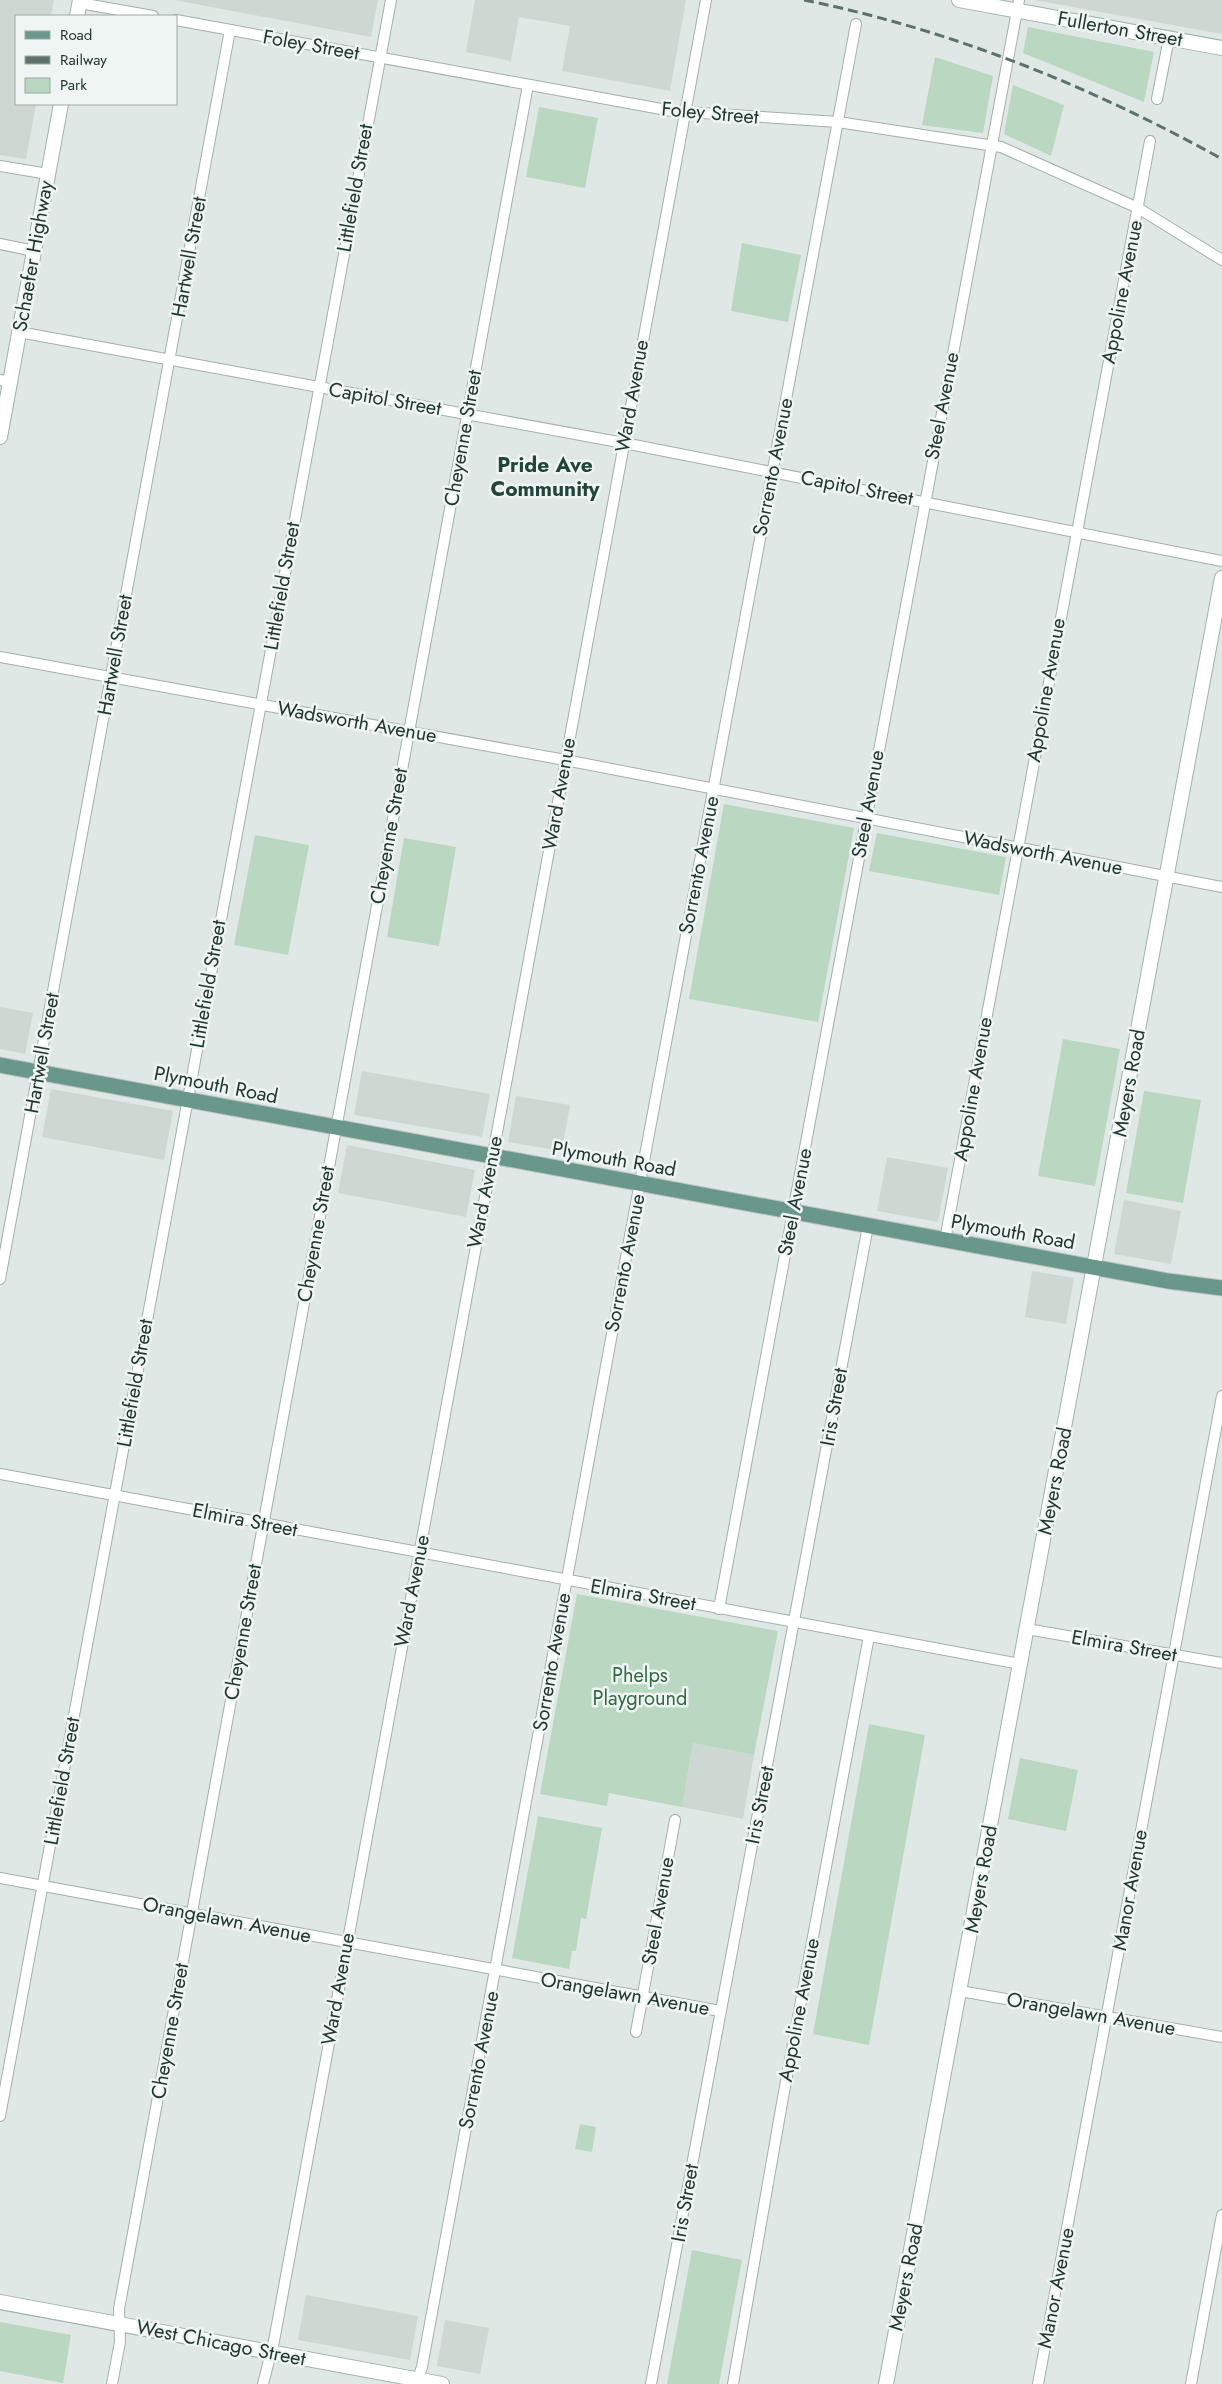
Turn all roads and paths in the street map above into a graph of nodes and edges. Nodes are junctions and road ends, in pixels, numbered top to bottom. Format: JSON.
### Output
{"nodes":[{"id":1,"x":391,"y":0,"type":"edge"},
{"id":2,"x":706,"y":0,"type":"edge"},
{"id":3,"x":959,"y":0,"type":"edge"},
{"id":4,"x":1018,"y":5,"type":"edge"},
{"id":5,"x":79,"y":6,"type":"edge"},
{"id":6,"x":146,"y":15,"type":"edge"},
{"id":7,"x":178,"y":20,"type":"edge"},
{"id":8,"x":856,"y":24,"type":"dead end"},
{"id":9,"x":230,"y":30,"type":"junction"},
{"id":10,"x":1168,"y":38,"type":"junction"},
{"id":11,"x":1222,"y":48,"type":"edge"},
{"id":12,"x":379,"y":58,"type":"junction"},
{"id":13,"x":528,"y":85,"type":"junction"},
{"id":14,"x":1157,"y":99,"type":"dead end"},
{"id":15,"x":61,"y":105,"type":"edge"},
{"id":16,"x":684,"y":112,"type":"junction"},
{"id":17,"x":838,"y":122,"type":"junction"},
{"id":18,"x":1150,"y":141,"type":"dead end"},
{"id":19,"x":992,"y":145,"type":"junction"},
{"id":20,"x":0,"y":166,"type":"edge"},
{"id":21,"x":48,"y":174,"type":"junction"},
{"id":22,"x":1138,"y":208,"type":"junction"},
{"id":23,"x":0,"y":244,"type":"edge"},
{"id":24,"x":34,"y":251,"type":"junction"},
{"id":25,"x":1222,"y":260,"type":"edge"},
{"id":26,"x":19,"y":332,"type":"junction"},
{"id":27,"x":170,"y":360,"type":"junction"},
{"id":28,"x":5,"y":381,"type":"edge"},
{"id":29,"x":318,"y":387,"type":"junction"},
{"id":30,"x":467,"y":414,"type":"junction"},
{"id":31,"x":0,"y":437,"type":"edge"},
{"id":32,"x":624,"y":443,"type":"junction"},
{"id":33,"x":772,"y":472,"type":"junction"},
{"id":34,"x":924,"y":501,"type":"junction"},
{"id":35,"x":1076,"y":531,"type":"junction"},
{"id":36,"x":1222,"y":561,"type":"edge"},
{"id":37,"x":1222,"y":578,"type":"edge"},
{"id":38,"x":0,"y":656,"type":"edge"},
{"id":39,"x":111,"y":677,"type":"junction"},
{"id":40,"x":260,"y":704,"type":"junction"},
{"id":41,"x":409,"y":732,"type":"junction"},
{"id":42,"x":565,"y":760,"type":"junction"},
{"id":43,"x":714,"y":789,"type":"junction"},
{"id":44,"x":865,"y":818,"type":"junction"},
{"id":45,"x":1017,"y":848,"type":"junction"},
{"id":46,"x":1167,"y":877,"type":"junction"},
{"id":47,"x":1222,"y":887,"type":"edge"},
{"id":48,"x":0,"y":1065,"type":"edge"},
{"id":49,"x":38,"y":1072,"type":"junction"},
{"id":50,"x":187,"y":1100,"type":"junction"},
{"id":51,"x":335,"y":1128,"type":"junction"},
{"id":52,"x":491,"y":1157,"type":"junction"},
{"id":53,"x":640,"y":1184,"type":"junction"},
{"id":54,"x":793,"y":1212,"type":"junction"},
{"id":55,"x":868,"y":1226,"type":"junction"},
{"id":56,"x":945,"y":1240,"type":"junction"},
{"id":57,"x":1095,"y":1267,"type":"junction"},
{"id":58,"x":0,"y":1279,"type":"edge"},
{"id":59,"x":1222,"y":1288,"type":"edge"},
{"id":60,"x":1222,"y":1396,"type":"edge"},
{"id":61,"x":0,"y":1474,"type":"edge"},
{"id":62,"x":114,"y":1496,"type":"junction"},
{"id":63,"x":263,"y":1523,"type":"junction"},
{"id":64,"x":419,"y":1553,"type":"junction"},
{"id":65,"x":566,"y":1581,"type":"junction"},
{"id":66,"x":719,"y":1609,"type":"junction"},
{"id":67,"x":795,"y":1622,"type":"junction"},
{"id":68,"x":1027,"y":1629,"type":"junction"},
{"id":69,"x":869,"y":1636,"type":"junction"},
{"id":70,"x":1173,"y":1655,"type":"junction"},
{"id":71,"x":1222,"y":1663,"type":"edge"},
{"id":72,"x":1020,"y":1664,"type":"junction"},
{"id":73,"x":675,"y":1820,"type":"dead end"},
{"id":74,"x":0,"y":1878,"type":"edge"},
{"id":75,"x":42,"y":1886,"type":"junction"},
{"id":76,"x":192,"y":1912,"type":"junction"},
{"id":77,"x":346,"y":1943,"type":"junction"},
{"id":78,"x":496,"y":1971,"type":"junction"},
{"id":79,"x":960,"y":1991,"type":"junction"},
{"id":80,"x":643,"y":1997,"type":"junction"},
{"id":81,"x":720,"y":2010,"type":"junction"},
{"id":82,"x":1107,"y":2017,"type":"junction"},
{"id":83,"x":636,"y":2032,"type":"dead end"},
{"id":84,"x":1222,"y":2037,"type":"edge"},
{"id":85,"x":0,"y":2116,"type":"edge"},
{"id":86,"x":1222,"y":2215,"type":"edge"},
{"id":87,"x":0,"y":2302,"type":"edge"},
{"id":88,"x":119,"y":2323,"type":"junction"},
{"id":89,"x":270,"y":2352,"type":"junction"},
{"id":90,"x":417,"y":2382,"type":"edge"},
{"id":91,"x":112,"y":2384,"type":"edge"},
{"id":92,"x":263,"y":2384,"type":"edge"},
{"id":93,"x":442,"y":2384,"type":"edge"},
{"id":94,"x":651,"y":2384,"type":"edge"},
{"id":95,"x":733,"y":2384,"type":"edge"},
{"id":96,"x":886,"y":2384,"type":"edge"},
{"id":97,"x":1038,"y":2384,"type":"edge"},
{"id":98,"x":1191,"y":2384,"type":"edge"}],
"edges":[{"from":1,"to":12,"type":"street","name":"Littlefield Street"},
{"from":2,"to":16,"type":"street","name":"Ward Avenue"},
{"from":3,"to":4,"type":"street","name":"Fullerton Street"},
{"from":4,"to":10,"type":"street","name":"Fullerton Street"},
{"from":4,"to":19,"type":"street","name":"Steel Avenue"},
{"from":5,"to":6,"type":"street"},
{"from":7,"to":9,"type":"street","name":"Foley Street"},
{"from":8,"to":17,"type":"street","name":"Sorrento Avenue"},
{"from":9,"to":12,"type":"street","name":"Foley Street"},
{"from":9,"to":27,"type":"street","name":"Hartwell Street"},
{"from":10,"to":11,"type":"street","name":"Fullerton Street"},
{"from":10,"to":14,"type":"street"},
{"from":12,"to":13,"type":"street","name":"Foley Street"},
{"from":12,"to":29,"type":"street","name":"Littlefield Street"},
{"from":13,"to":16,"type":"street","name":"Foley Street"},
{"from":13,"to":30,"type":"street","name":"Cheyenne Street"},
{"from":15,"to":21,"type":"street","name":"Schaefer Highway"},
{"from":16,"to":17,"type":"street","name":"Foley Street"},
{"from":16,"to":32,"type":"street","name":"Ward Avenue"},
{"from":17,"to":19,"type":"street","name":"Foley Street"},
{"from":17,"to":33,"type":"street","name":"Sorrento Avenue"},
{"from":18,"to":22,"type":"street","name":"Appoline Avenue"},
{"from":19,"to":22,"type":"street","name":"Foley Street"},
{"from":19,"to":34,"type":"street","name":"Steel Avenue"},
{"from":20,"to":21,"type":"street"},
{"from":21,"to":24,"type":"street","name":"Schaefer Highway"},
{"from":22,"to":25,"type":"street","name":"Foley Street"},
{"from":22,"to":35,"type":"street","name":"Appoline Avenue"},
{"from":23,"to":24,"type":"street"},
{"from":24,"to":26,"type":"street","name":"Schaefer Highway"},
{"from":26,"to":27,"type":"street","name":"Capitol Street"},
{"from":26,"to":28,"type":"street","name":"Schaefer Highway"},
{"from":27,"to":29,"type":"street","name":"Capitol Street"},
{"from":27,"to":39,"type":"street","name":"Hartwell Street"},
{"from":28,"to":31,"type":"street","name":"Schaefer Highway"},
{"from":29,"to":30,"type":"street","name":"Capitol Street"},
{"from":29,"to":40,"type":"street","name":"Littlefield Street"},
{"from":30,"to":32,"type":"street","name":"Capitol Street"},
{"from":30,"to":41,"type":"street","name":"Cheyenne Street"},
{"from":32,"to":33,"type":"street","name":"Capitol Street"},
{"from":32,"to":42,"type":"street","name":"Ward Avenue"},
{"from":33,"to":34,"type":"street","name":"Capitol Street"},
{"from":33,"to":43,"type":"street","name":"Sorrento Avenue"},
{"from":34,"to":35,"type":"street","name":"Capitol Street"},
{"from":34,"to":44,"type":"street","name":"Steel Avenue"},
{"from":35,"to":36,"type":"street","name":"Capitol Street"},
{"from":35,"to":45,"type":"street","name":"Appoline Avenue"},
{"from":37,"to":46,"type":"street","name":"Meyers Road"},
{"from":38,"to":39,"type":"street","name":"Wadsworth Avenue"},
{"from":39,"to":40,"type":"street","name":"Wadsworth Avenue"},
{"from":39,"to":49,"type":"street","name":"Hartwell Street"},
{"from":40,"to":41,"type":"street","name":"Wadsworth Avenue"},
{"from":40,"to":50,"type":"street","name":"Littlefield Street"},
{"from":41,"to":42,"type":"street","name":"Wadsworth Avenue"},
{"from":41,"to":51,"type":"street","name":"Cheyenne Street"},
{"from":42,"to":43,"type":"street","name":"Wadsworth Avenue"},
{"from":42,"to":52,"type":"street","name":"Ward Avenue"},
{"from":43,"to":44,"type":"street","name":"Wadsworth Avenue"},
{"from":43,"to":53,"type":"street","name":"Sorrento Avenue"},
{"from":44,"to":45,"type":"street","name":"Wadsworth Avenue"},
{"from":44,"to":54,"type":"street","name":"Steel Avenue"},
{"from":45,"to":46,"type":"street","name":"Wadsworth Avenue"},
{"from":45,"to":56,"type":"street","name":"Appoline Avenue"},
{"from":46,"to":47,"type":"street","name":"Wadsworth Avenue"},
{"from":46,"to":57,"type":"street","name":"Meyers Road"},
{"from":48,"to":49,"type":"main road","name":"Plymouth Road"},
{"from":49,"to":50,"type":"main road","name":"Plymouth Road"},
{"from":49,"to":58,"type":"street","name":"Hartwell Street"},
{"from":50,"to":51,"type":"main road","name":"Plymouth Road"},
{"from":50,"to":62,"type":"street","name":"Littlefield Street"},
{"from":51,"to":52,"type":"main road","name":"Plymouth Road"},
{"from":51,"to":63,"type":"street","name":"Cheyenne Street"},
{"from":52,"to":53,"type":"main road","name":"Plymouth Road"},
{"from":52,"to":64,"type":"street","name":"Ward Avenue"},
{"from":53,"to":54,"type":"main road","name":"Plymouth Road"},
{"from":53,"to":65,"type":"street","name":"Sorrento Avenue"},
{"from":54,"to":55,"type":"main road","name":"Plymouth Road"},
{"from":54,"to":66,"type":"street","name":"Steel Avenue"},
{"from":55,"to":56,"type":"main road","name":"Plymouth Road"},
{"from":55,"to":67,"type":"street","name":"Iris Street"},
{"from":56,"to":57,"type":"main road","name":"Plymouth Road"},
{"from":57,"to":59,"type":"main road","name":"Plymouth Road"},
{"from":57,"to":68,"type":"street","name":"Meyers Road"},
{"from":60,"to":70,"type":"street","name":"Manor Avenue"},
{"from":61,"to":62,"type":"street","name":"Elmira Street"},
{"from":62,"to":63,"type":"street","name":"Elmira Street"},
{"from":62,"to":75,"type":"street","name":"Littlefield Street"},
{"from":63,"to":64,"type":"street","name":"Elmira Street"},
{"from":63,"to":76,"type":"street","name":"Cheyenne Street"},
{"from":64,"to":65,"type":"street","name":"Elmira Street"},
{"from":64,"to":77,"type":"street","name":"Ward Avenue"},
{"from":65,"to":66,"type":"street","name":"Elmira Street"},
{"from":65,"to":78,"type":"street","name":"Sorrento Avenue"},
{"from":66,"to":67,"type":"street","name":"Elmira Street"},
{"from":67,"to":69,"type":"street","name":"Elmira Street"},
{"from":67,"to":81,"type":"street","name":"Iris Street"},
{"from":68,"to":70,"type":"street","name":"Elmira Street"},
{"from":68,"to":72,"type":"street","name":"Meyers Road"},
{"from":69,"to":72,"type":"street","name":"Elmira Street"},
{"from":69,"to":95,"type":"street","name":"Appoline Avenue"},
{"from":70,"to":71,"type":"street","name":"Elmira Street"},
{"from":70,"to":82,"type":"street","name":"Manor Avenue"},
{"from":72,"to":79,"type":"street","name":"Meyers Road"},
{"from":73,"to":80,"type":"street","name":"Steel Avenue"},
{"from":74,"to":75,"type":"street","name":"Orangelawn Avenue"},
{"from":75,"to":76,"type":"street","name":"Orangelawn Avenue"},
{"from":75,"to":85,"type":"street","name":"Littlefield Street"},
{"from":76,"to":77,"type":"street","name":"Orangelawn Avenue"},
{"from":76,"to":88,"type":"street","name":"Cheyenne Street"},
{"from":77,"to":78,"type":"street","name":"Orangelawn Avenue"},
{"from":77,"to":89,"type":"street","name":"Ward Avenue"},
{"from":78,"to":80,"type":"street","name":"Orangelawn Avenue"},
{"from":78,"to":90,"type":"street","name":"Sorrento Avenue"},
{"from":79,"to":82,"type":"street","name":"Orangelawn Avenue"},
{"from":79,"to":96,"type":"street","name":"Meyers Road"},
{"from":80,"to":81,"type":"street","name":"Orangelawn Avenue"},
{"from":80,"to":83,"type":"street","name":"Steel Avenue"},
{"from":81,"to":94,"type":"street","name":"Iris Street"},
{"from":82,"to":84,"type":"street","name":"Orangelawn Avenue"},
{"from":82,"to":97,"type":"street","name":"Manor Avenue"},
{"from":86,"to":98,"type":"street"},
{"from":87,"to":88,"type":"street","name":"West Chicago Street"},
{"from":88,"to":89,"type":"street","name":"West Chicago Street"},
{"from":88,"to":91,"type":"street","name":"Cheyenne Street"},
{"from":89,"to":90,"type":"street","name":"West Chicago Street"},
{"from":89,"to":92,"type":"street","name":"Ward Avenue"},
{"from":90,"to":93,"type":"street","name":"West Chicago Street"}]}
